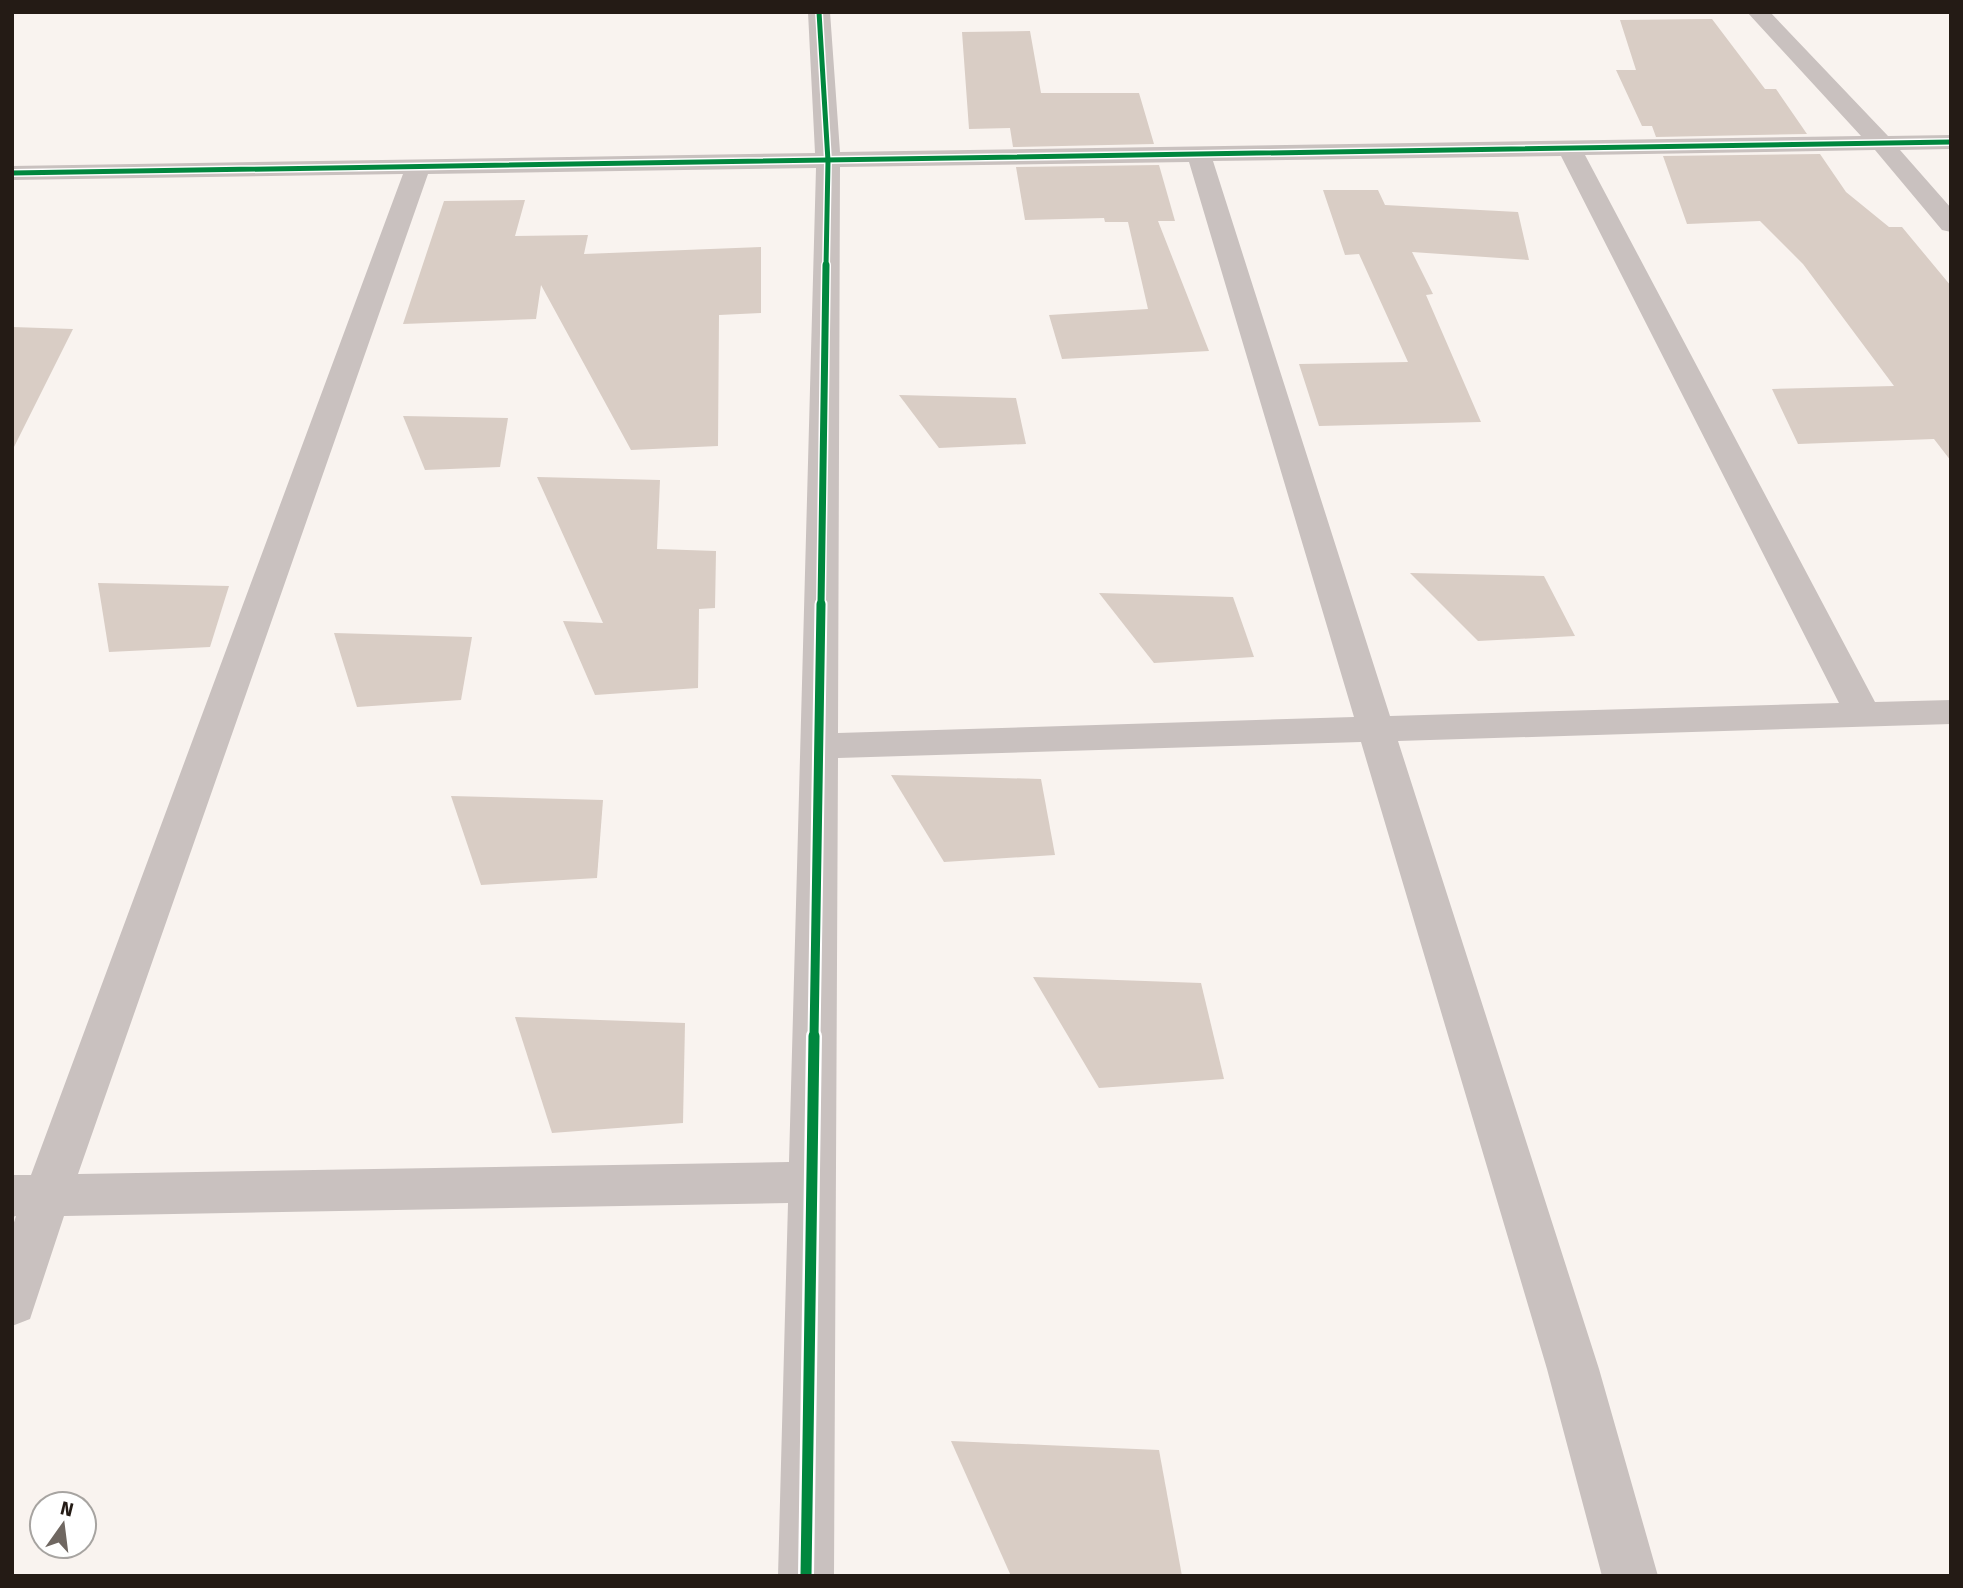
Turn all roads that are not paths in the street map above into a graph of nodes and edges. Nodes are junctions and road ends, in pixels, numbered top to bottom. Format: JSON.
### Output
{"nodes":[{"id":1,"x":819,"y":12,"type":"edge"},
{"id":2,"x":1758,"y":12,"type":"edge"},
{"id":3,"x":1951,"y":142,"type":"edge"},
{"id":4,"x":1882,"y":144,"type":"junction"},
{"id":5,"x":1570,"y":149,"type":"junction"},
{"id":6,"x":1199,"y":155,"type":"junction"},
{"id":7,"x":828,"y":161,"type":"junction"},
{"id":8,"x":418,"y":168,"type":"junction"},
{"id":9,"x":15,"y":177,"type":"edge"},
{"id":10,"x":1951,"y":225,"type":"edge"},
{"id":11,"x":1951,"y":712,"type":"edge"},
{"id":12,"x":1864,"y":715,"type":"junction"},
{"id":13,"x":1375,"y":729,"type":"junction"},
{"id":14,"x":819,"y":746,"type":"junction"},
{"id":15,"x":813,"y":1182,"type":"junction"},
{"id":16,"x":30,"y":1196,"type":"edge"},
{"id":17,"x":12,"y":1303,"type":"edge"},
{"id":18,"x":806,"y":1576,"type":"edge"},
{"id":19,"x":1630,"y":1576,"type":"edge"}],
"edges":[{"from":1,"to":7,"type":"street"},
{"from":2,"to":4,"type":"street"},
{"from":3,"to":4,"type":"street"},
{"from":4,"to":5,"type":"street"},
{"from":4,"to":10,"type":"street"},
{"from":5,"to":6,"type":"street"},
{"from":5,"to":12,"type":"street"},
{"from":6,"to":7,"type":"street"},
{"from":6,"to":13,"type":"street"},
{"from":7,"to":8,"type":"street"},
{"from":7,"to":14,"type":"street"},
{"from":8,"to":9,"type":"street"},
{"from":8,"to":16,"type":"street"},
{"from":11,"to":12,"type":"street"},
{"from":12,"to":13,"type":"street"},
{"from":13,"to":14,"type":"street"},
{"from":13,"to":19,"type":"street"},
{"from":14,"to":15,"type":"street"},
{"from":15,"to":16,"type":"street"},
{"from":15,"to":18,"type":"street"},
{"from":16,"to":17,"type":"street"}]}
